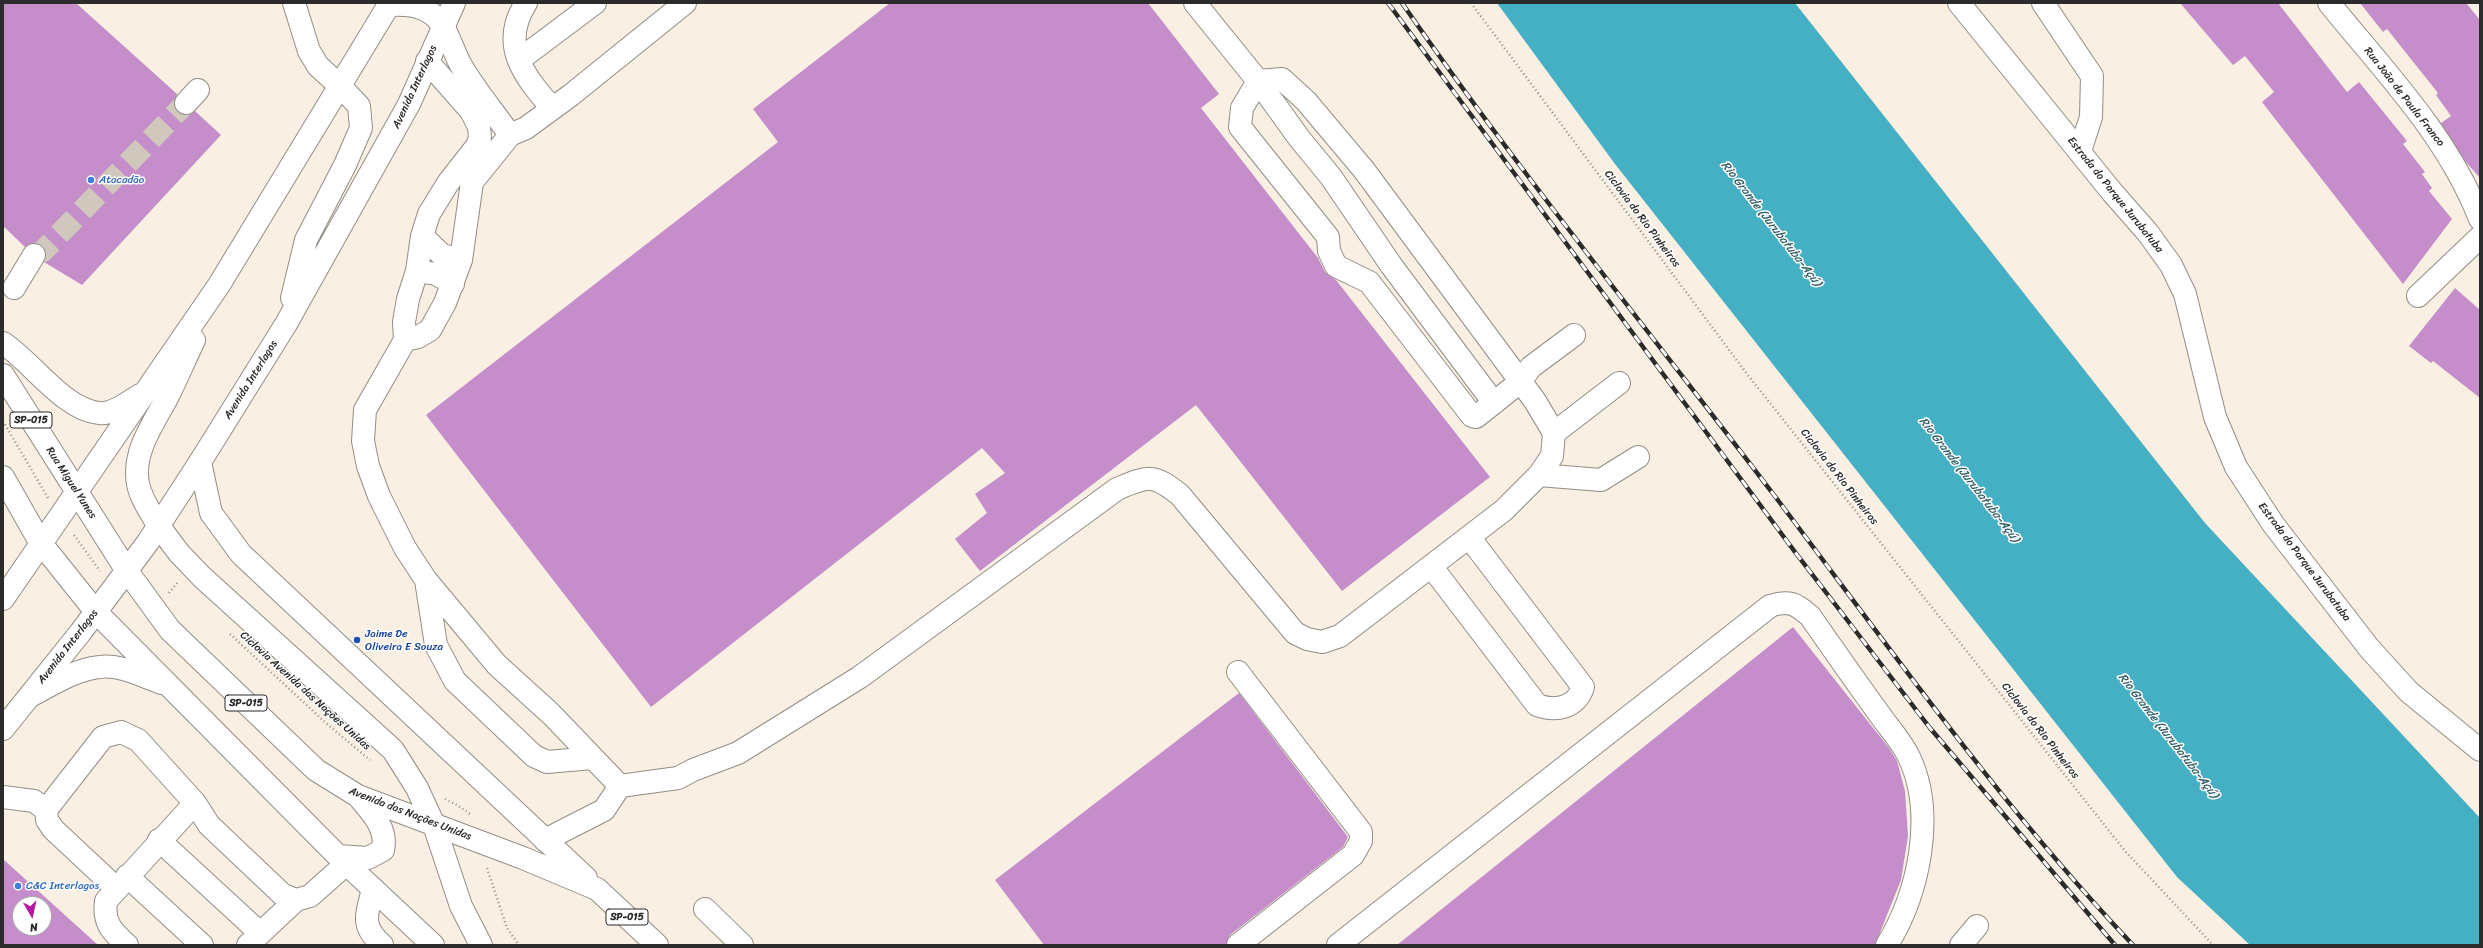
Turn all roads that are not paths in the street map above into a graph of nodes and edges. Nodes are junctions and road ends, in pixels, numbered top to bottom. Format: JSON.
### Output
{"nodes":[{"id":1,"x":294,"y":3,"type":"edge"},
{"id":2,"x":454,"y":3,"type":"edge"},
{"id":3,"x":526,"y":3,"type":"edge"},
{"id":4,"x":595,"y":3,"type":"edge"},
{"id":5,"x":685,"y":3,"type":"edge"},
{"id":6,"x":1195,"y":3,"type":"edge"},
{"id":7,"x":1959,"y":3,"type":"edge"},
{"id":8,"x":2042,"y":3,"type":"edge"},
{"id":9,"x":2329,"y":3,"type":"edge"},
{"id":10,"x":389,"y":4,"type":"edge"},
{"id":11,"x":443,"y":28,"type":"junction"},
{"id":12,"x":519,"y":60,"type":"junction"},
{"id":13,"x":427,"y":61,"type":"junction"},
{"id":14,"x":1258,"y":81,"type":"junction"},
{"id":15,"x":340,"y":86,"type":"junction"},
{"id":16,"x":552,"y":108,"type":"junction"},
{"id":17,"x":510,"y":134,"type":"junction"},
{"id":18,"x":2080,"y":151,"type":"junction"},
{"id":19,"x":2480,"y":218,"type":"edge"},
{"id":20,"x":422,"y":236,"type":"junction"},
{"id":21,"x":2480,"y":237,"type":"edge"},
{"id":22,"x":34,"y":255,"type":"tunnel mouth"},
{"id":23,"x":461,"y":260,"type":"junction"},
{"id":24,"x":1388,"y":260,"type":"junction"},
{"id":25,"x":417,"y":271,"type":"junction"},
{"id":26,"x":1363,"y":279,"type":"junction"},
{"id":27,"x":453,"y":284,"type":"junction"},
{"id":28,"x":219,"y":285,"type":"junction"},
{"id":29,"x":14,"y":288,"type":"dead end"},
{"id":30,"x":2418,"y":296,"type":"dead end"},
{"id":31,"x":286,"y":324,"type":"junction"},
{"id":32,"x":1574,"y":335,"type":"dead end"},
{"id":33,"x":405,"y":340,"type":"junction"},
{"id":34,"x":3,"y":343,"type":"edge"},
{"id":35,"x":3,"y":375,"type":"edge"},
{"id":36,"x":1520,"y":382,"type":"junction"},
{"id":37,"x":1619,"y":383,"type":"dead end"},
{"id":38,"x":146,"y":391,"type":"junction"},
{"id":39,"x":1494,"y":403,"type":"junction"},
{"id":40,"x":1554,"y":432,"type":"junction"},
{"id":41,"x":1638,"y":457,"type":"dead end"},
{"id":42,"x":200,"y":462,"type":"junction"},
{"id":43,"x":1539,"y":475,"type":"junction"},
{"id":44,"x":3,"y":477,"type":"edge"},
{"id":45,"x":76,"y":491,"type":"junction"},
{"id":46,"x":158,"y":525,"type":"junction"},
{"id":47,"x":1469,"y":537,"type":"junction"},
{"id":48,"x":40,"y":542,"type":"junction"},
{"id":49,"x":1431,"y":566,"type":"junction"},
{"id":50,"x":127,"y":571,"type":"junction"},
{"id":51,"x":426,"y":580,"type":"junction"},
{"id":52,"x":3,"y":599,"type":"edge"},
{"id":53,"x":96,"y":612,"type":"junction"},
{"id":54,"x":1238,"y":672,"type":"dead end"},
{"id":55,"x":170,"y":685,"type":"junction"},
{"id":56,"x":32,"y":694,"type":"junction"},
{"id":57,"x":3,"y":729,"type":"edge"},
{"id":58,"x":2480,"y":750,"type":"edge"},
{"id":59,"x":593,"y":758,"type":"junction"},
{"id":60,"x":620,"y":786,"type":"junction"},
{"id":61,"x":358,"y":796,"type":"junction"},
{"id":62,"x":3,"y":797,"type":"edge"},
{"id":63,"x":195,"y":803,"type":"junction"},
{"id":64,"x":46,"y":810,"type":"junction"},
{"id":65,"x":434,"y":825,"type":"junction"},
{"id":66,"x":159,"y":840,"type":"junction"},
{"id":67,"x":545,"y":840,"type":"junction"},
{"id":68,"x":342,"y":860,"type":"junction"},
{"id":69,"x":121,"y":882,"type":"junction"},
{"id":70,"x":373,"y":889,"type":"junction"},
{"id":71,"x":596,"y":889,"type":"junction"},
{"id":72,"x":296,"y":900,"type":"junction"},
{"id":73,"x":705,"y":909,"type":"dead end"},
{"id":74,"x":1977,"y":926,"type":"dead end"},
{"id":75,"x":254,"y":939,"type":"edge"},
{"id":76,"x":126,"y":945,"type":"edge"},
{"id":77,"x":202,"y":945,"type":"edge"},
{"id":78,"x":382,"y":945,"type":"edge"},
{"id":79,"x":433,"y":945,"type":"edge"},
{"id":80,"x":481,"y":945,"type":"edge"},
{"id":81,"x":657,"y":945,"type":"edge"},
{"id":82,"x":742,"y":945,"type":"edge"},
{"id":83,"x":1238,"y":945,"type":"edge"},
{"id":84,"x":1338,"y":945,"type":"edge"},
{"id":85,"x":1887,"y":945,"type":"edge"},
{"id":86,"x":1961,"y":945,"type":"edge"}],
"edges":[{"from":1,"to":15,"type":"main road"},
{"from":2,"to":11,"type":"main road","name":"Avenida Interlagos"},
{"from":3,"to":12,"type":"main road"},
{"from":4,"to":12,"type":"main road"},
{"from":5,"to":16,"type":"main road"},
{"from":6,"to":14,"type":"main road"},
{"from":7,"to":18,"type":"main road","name":"Estrada do Parque Jurubatuba"},
{"from":8,"to":18,"type":"main road"},
{"from":9,"to":19,"type":"main road","name":"Rua João de Paula Franco"},
{"from":10,"to":11,"type":"main road"},
{"from":10,"to":15,"type":"main road"},
{"from":11,"to":13,"type":"main road","name":"Avenida Interlagos"},
{"from":11,"to":17,"type":"main road"},
{"from":12,"to":16,"type":"main road"},
{"from":13,"to":20,"type":"main road"},
{"from":13,"to":31,"type":"main road","name":"Avenida Interlagos"},
{"from":14,"to":24,"type":"main road"},
{"from":14,"to":26,"type":"main road"},
{"from":14,"to":36,"type":"main road"},
{"from":15,"to":28,"type":"main road"},
{"from":15,"to":31,"type":"main road"},
{"from":16,"to":17,"type":"main road"},
{"from":17,"to":23,"type":"main road"},
{"from":18,"to":58,"type":"main road","name":"Estrada do Parque Jurubatuba"},
{"from":20,"to":23,"type":"main road"},
{"from":20,"to":25,"type":"main road"},
{"from":21,"to":30,"type":"main road"},
{"from":22,"to":29,"type":"main road"},
{"from":23,"to":27,"type":"main road"},
{"from":24,"to":26,"type":"main road"},
{"from":24,"to":39,"type":"main road"},
{"from":25,"to":27,"type":"main road"},
{"from":25,"to":33,"type":"main road"},
{"from":26,"to":39,"type":"main road"},
{"from":27,"to":33,"type":"main road"},
{"from":28,"to":38,"type":"main road"},
{"from":28,"to":46,"type":"main road"},
{"from":31,"to":42,"type":"main road","name":"Avenida Interlagos"},
{"from":32,"to":36,"type":"main road"},
{"from":33,"to":51,"type":"main road"},
{"from":34,"to":38,"type":"main road"},
{"from":35,"to":45,"type":"main road","name":"Rua Miguel Yunes","number":"SP-015"},
{"from":36,"to":39,"type":"main road"},
{"from":36,"to":40,"type":"main road"},
{"from":37,"to":40,"type":"main road"},
{"from":38,"to":45,"type":"main road"},
{"from":40,"to":43,"type":"main road"},
{"from":41,"to":43,"type":"main road"},
{"from":42,"to":46,"type":"main road","name":"Avenida Interlagos"},
{"from":42,"to":67,"type":"main road"},
{"from":43,"to":47,"type":"main road"},
{"from":44,"to":48,"type":"main road"},
{"from":45,"to":48,"type":"main road"},
{"from":45,"to":50,"type":"main road","name":"Rua Miguel Yunes","number":"SP-015"},
{"from":46,"to":50,"type":"main road","name":"Avenida Interlagos"},
{"from":46,"to":65,"type":"main road"},
{"from":47,"to":49,"type":"main road"},
{"from":47,"to":49,"type":"main road"},
{"from":48,"to":52,"type":"main road"},
{"from":48,"to":53,"type":"main road"},
{"from":49,"to":60,"type":"main road"},
{"from":50,"to":53,"type":"main road","name":"Avenida Interlagos"},
{"from":50,"to":61,"type":"main road","name":"Avenida das Nações Unidas","number":"SP-015"},
{"from":51,"to":59,"type":"main road"},
{"from":51,"to":59,"type":"main road"},
{"from":53,"to":55,"type":"main road"},
{"from":53,"to":56,"type":"main road","name":"Avenida Interlagos"},
{"from":54,"to":83,"type":"main road"},
{"from":55,"to":56,"type":"main road"},
{"from":55,"to":68,"type":"main road"},
{"from":56,"to":57,"type":"main road","name":"Avenida Interlagos"},
{"from":59,"to":60,"type":"main road"},
{"from":60,"to":67,"type":"main road"},
{"from":61,"to":65,"type":"main road","name":"Avenida das Nações Unidas","number":"SP-015"},
{"from":61,"to":68,"type":"main road"},
{"from":62,"to":64,"type":"main road"},
{"from":63,"to":64,"type":"main road"},
{"from":63,"to":66,"type":"main road"},
{"from":63,"to":72,"type":"main road"},
{"from":64,"to":69,"type":"main road"},
{"from":65,"to":71,"type":"main road","name":"Avenida das Nações Unidas","number":"SP-015"},
{"from":65,"to":80,"type":"main road"},
{"from":66,"to":69,"type":"main road"},
{"from":66,"to":75,"type":"main road"},
{"from":67,"to":71,"type":"main road"},
{"from":68,"to":70,"type":"main road"},
{"from":68,"to":72,"type":"main road"},
{"from":69,"to":76,"type":"main road"},
{"from":69,"to":77,"type":"main road"},
{"from":70,"to":78,"type":"main road"},
{"from":70,"to":79,"type":"main road"},
{"from":71,"to":81,"type":"main road","name":"Avenida das Nações Unidas","number":"SP-015"},
{"from":72,"to":75,"type":"main road"},
{"from":73,"to":82,"type":"main road"},
{"from":74,"to":86,"type":"main road"},
{"from":84,"to":85,"type":"main road"}]}
